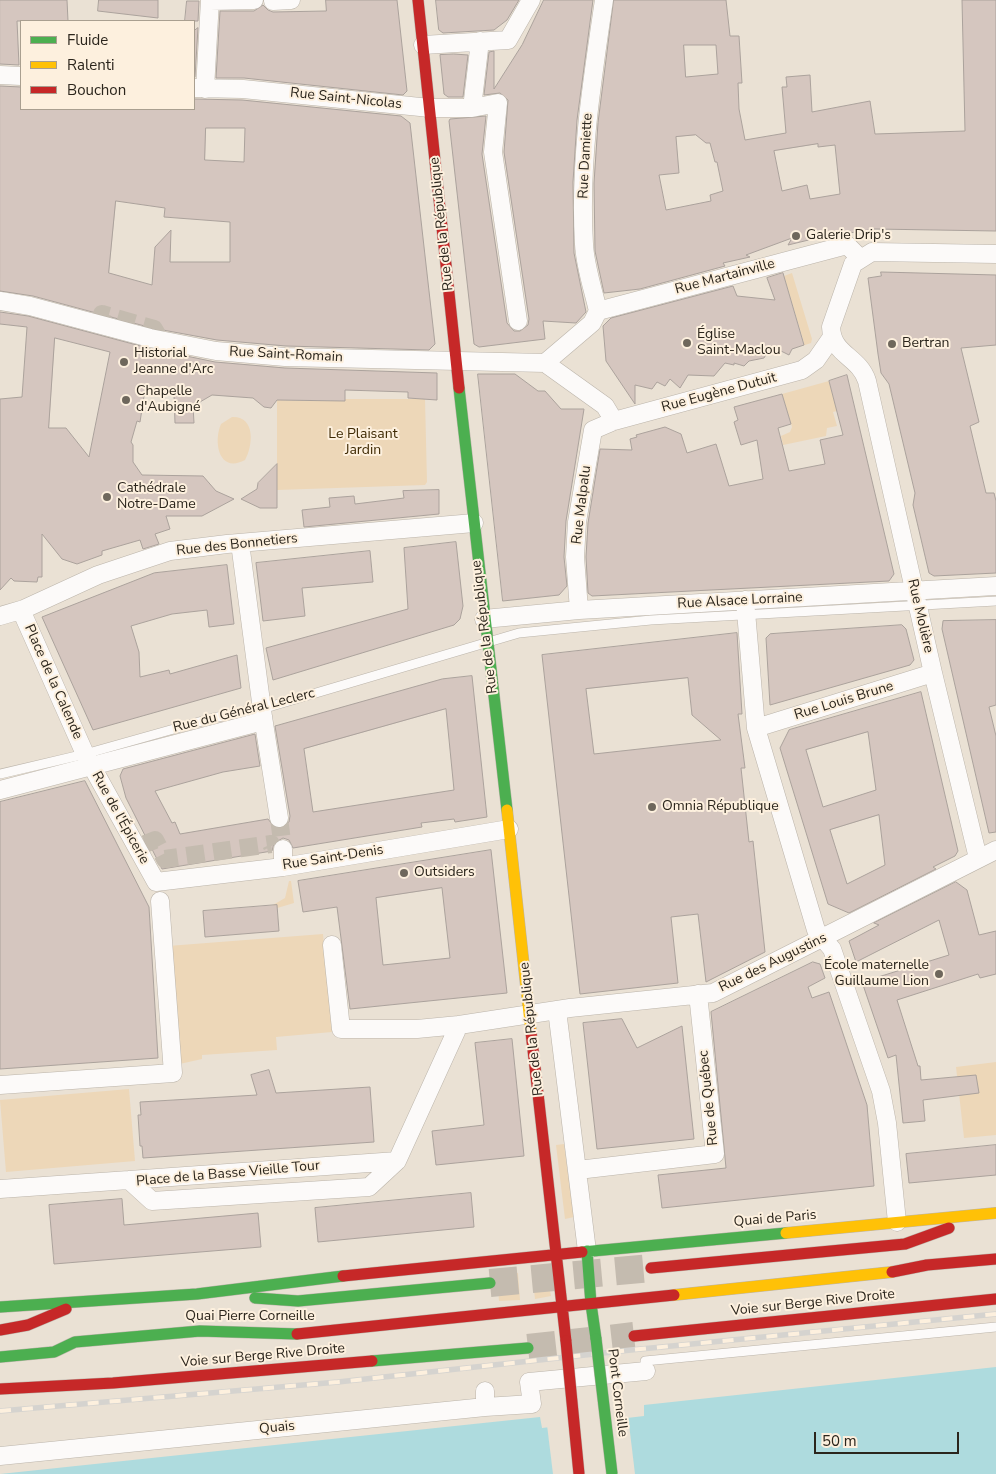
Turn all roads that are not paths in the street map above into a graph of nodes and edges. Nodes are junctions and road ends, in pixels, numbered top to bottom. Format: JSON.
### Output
{"nodes":[{"id":1,"x":210,"y":0,"type":"edge"},
{"id":2,"x":254,"y":0,"type":"edge"},
{"id":3,"x":291,"y":0,"type":"edge"},
{"id":4,"x":418,"y":0,"type":"edge"},
{"id":5,"x":530,"y":0,"type":"edge"},
{"id":6,"x":604,"y":0,"type":"edge"},
{"id":7,"x":273,"y":1,"type":"edge"},
{"id":8,"x":480,"y":41,"type":"junction"},
{"id":9,"x":423,"y":45,"type":"junction"},
{"id":10,"x":0,"y":75,"type":"edge"},
{"id":11,"x":20,"y":76,"type":"edge"},
{"id":12,"x":199,"y":88,"type":"edge"},
{"id":13,"x":430,"y":108,"type":"junction"},
{"id":14,"x":472,"y":108,"type":"junction"},
{"id":15,"x":996,"y":254,"type":"edge"},
{"id":16,"x":856,"y":261,"type":"junction"},
{"id":17,"x":0,"y":301,"type":"edge"},
{"id":18,"x":595,"y":317,"type":"junction"},
{"id":19,"x":518,"y":320,"type":"dead end"},
{"id":20,"x":832,"y":338,"type":"junction"},
{"id":21,"x":457,"y":361,"type":"junction"},
{"id":22,"x":544,"y":363,"type":"junction"},
{"id":23,"x":614,"y":421,"type":"junction"},
{"id":24,"x":593,"y":430,"type":"joint"},
{"id":25,"x":474,"y":523,"type":"junction"},
{"id":26,"x":240,"y":543,"type":"junction"},
{"id":27,"x":996,"y":586,"type":"edge"},
{"id":28,"x":916,"y":598,"type":"junction"},
{"id":29,"x":996,"y":601,"type":"edge"},
{"id":30,"x":746,"y":607,"type":"junction"},
{"id":31,"x":579,"y":610,"type":"junction"},
{"id":32,"x":11,"y":613,"type":"edge"},
{"id":33,"x":484,"y":619,"type":"junction"},
{"id":34,"x":487,"y":642,"type":"junction"},
{"id":35,"x":932,"y":673,"type":"junction"},
{"id":36,"x":262,"y":714,"type":"junction"},
{"id":37,"x":756,"y":728,"type":"junction"},
{"id":38,"x":88,"y":760,"type":"junction"},
{"id":39,"x":0,"y":774,"type":"edge"},
{"id":40,"x":0,"y":790,"type":"edge"},
{"id":41,"x":279,"y":818,"type":"tunnel mouth"},
{"id":42,"x":509,"y":829,"type":"junction"},
{"id":43,"x":996,"y":850,"type":"edge"},
{"id":44,"x":978,"y":858,"type":"junction"},
{"id":45,"x":156,"y":882,"type":"joint"},
{"id":46,"x":160,"y":901,"type":"dead end"},
{"id":47,"x":824,"y":938,"type":"junction"},
{"id":48,"x":332,"y":945,"type":"dead end"},
{"id":49,"x":698,"y":994,"type":"junction"},
{"id":50,"x":557,"y":1010,"type":"junction"},
{"id":51,"x":531,"y":1015,"type":"junction"},
{"id":52,"x":457,"y":1029,"type":"junction"},
{"id":53,"x":0,"y":1085,"type":"edge"},
{"id":54,"x":397,"y":1161,"type":"junction"},
{"id":55,"x":578,"y":1170,"type":"junction"},
{"id":56,"x":129,"y":1180,"type":"junction"},
{"id":57,"x":0,"y":1189,"type":"edge"},
{"id":58,"x":991,"y":1214,"type":"edge"},
{"id":59,"x":897,"y":1222,"type":"junction"},
{"id":60,"x":587,"y":1251,"type":"junction"},
{"id":61,"x":556,"y":1253,"type":"junction"},
{"id":62,"x":996,"y":1258,"type":"edge"},
{"id":63,"x":884,"y":1260,"type":"dead end"},
{"id":64,"x":927,"y":1265,"type":"junction"},
{"id":65,"x":651,"y":1268,"type":"tunnel mouth"},
{"id":66,"x":490,"y":1283,"type":"tunnel mouth"},
{"id":67,"x":196,"y":1294,"type":"junction"},
{"id":68,"x":996,"y":1299,"type":"edge"},
{"id":69,"x":83,"y":1301,"type":"junction"},
{"id":70,"x":0,"y":1307,"type":"edge"},
{"id":71,"x":562,"y":1307,"type":"junction"},
{"id":72,"x":592,"y":1310,"type":"junction"},
{"id":73,"x":254,"y":1321,"type":"dead end"},
{"id":74,"x":996,"y":1327,"type":"edge"},
{"id":75,"x":0,"y":1331,"type":"edge"},
{"id":76,"x":200,"y":1331,"type":"junction"},
{"id":77,"x":39,"y":1336,"type":"dead end"},
{"id":78,"x":634,"y":1336,"type":"tunnel mouth"},
{"id":79,"x":58,"y":1337,"type":"dead end"},
{"id":80,"x":74,"y":1342,"type":"junction"},
{"id":81,"x":528,"y":1348,"type":"tunnel mouth"},
{"id":82,"x":0,"y":1356,"type":"edge"},
{"id":83,"x":646,"y":1371,"type":"joint"},
{"id":84,"x":0,"y":1389,"type":"edge"},
{"id":85,"x":0,"y":1456,"type":"edge"},
{"id":86,"x":579,"y":1474,"type":"edge"},
{"id":87,"x":612,"y":1474,"type":"edge"}],
"edges":[{"from":1,"to":2,"type":"street"},
{"from":1,"to":12,"type":"street"},
{"from":3,"to":7,"type":"street"},
{"from":4,"to":9,"type":"main road","name":"Rue de la République"},
{"from":5,"to":8,"type":"street"},
{"from":6,"to":18,"type":"street","name":"Rue Damiette"},
{"from":8,"to":9,"type":"street"},
{"from":8,"to":14,"type":"street"},
{"from":9,"to":13,"type":"main road","name":"Rue de la République"},
{"from":10,"to":11,"type":"street"},
{"from":12,"to":13,"type":"street","name":"Rue Saint-Nicolas"},
{"from":13,"to":14,"type":"street","name":"Rue Saint-Nicolas"},
{"from":13,"to":21,"type":"main road","name":"Rue de la République"},
{"from":14,"to":19,"type":"street","name":"Rue Saint-Nicolas"},
{"from":15,"to":16,"type":"street"},
{"from":16,"to":18,"type":"street","name":"Rue Martainville"},
{"from":16,"to":20,"type":"street"},
{"from":17,"to":21,"type":"street","name":"Rue Saint-Romain"},
{"from":18,"to":22,"type":"street"},
{"from":20,"to":23,"type":"street","name":"Rue Eugène Dutuit"},
{"from":20,"to":28,"type":"street","name":"Rue Molière"},
{"from":21,"to":22,"type":"street","name":"Rue Saint-Romain"},
{"from":21,"to":25,"type":"main road","name":"Rue de la République"},
{"from":22,"to":23,"type":"street"},
{"from":23,"to":24,"type":"street","name":"Rue Eugène Dutuit"},
{"from":24,"to":31,"type":"street","name":"Rue Malpalu"},
{"from":25,"to":26,"type":"street","name":"Rue des Bonnetiers"},
{"from":25,"to":33,"type":"main road","name":"Rue de la République"},
{"from":26,"to":32,"type":"street","name":"Rue des Bonnetiers"},
{"from":26,"to":36,"type":"street"},
{"from":27,"to":28,"type":"street","name":"Rue Alsace Lorraine"},
{"from":28,"to":29,"type":"lane","name":"Rue Alsace Lorraine"},
{"from":28,"to":30,"type":"street","name":"Rue Alsace Lorraine"},
{"from":28,"to":35,"type":"street","name":"Rue Molière"},
{"from":30,"to":31,"type":"street","name":"Rue Alsace Lorraine"},
{"from":30,"to":34,"type":"lane","name":"Rue Alsace Lorraine"},
{"from":30,"to":37,"type":"street"},
{"from":31,"to":33,"type":"street","name":"Rue Alsace Lorraine"},
{"from":32,"to":38,"type":"street","name":"Place de la Calende"},
{"from":33,"to":34,"type":"main road","name":"Rue de la République"},
{"from":34,"to":36,"type":"lane","name":"Rue du Général Leclerc"},
{"from":34,"to":42,"type":"main road","name":"Rue de la République"},
{"from":35,"to":37,"type":"street","name":"Rue Louis Brune"},
{"from":35,"to":44,"type":"street","name":"Rue Molière"},
{"from":36,"to":38,"type":"street","name":"Rue du Général Leclerc"},
{"from":36,"to":41,"type":"street"},
{"from":37,"to":47,"type":"street"},
{"from":38,"to":39,"type":"lane","name":"Rue du Général Leclerc"},
{"from":38,"to":40,"type":"street","name":"Rue du Général Leclerc"},
{"from":38,"to":45,"type":"street","name":"Rue de l'Épicerie"},
{"from":42,"to":45,"type":"street","name":"Rue Saint-Denis"},
{"from":42,"to":51,"type":"main road","name":"Rue de la République"},
{"from":43,"to":44,"type":"street","name":"Rue des Augustins"},
{"from":44,"to":47,"type":"street","name":"Rue des Augustins"},
{"from":46,"to":53,"type":"street"},
{"from":47,"to":49,"type":"street","name":"Rue des Augustins"},
{"from":47,"to":59,"type":"street"},
{"from":48,"to":52,"type":"street","name":"Rue des Augustins"},
{"from":49,"to":50,"type":"street","name":"Rue des Augustins"},
{"from":49,"to":55,"type":"street","name":"Rue de Québec"},
{"from":50,"to":51,"type":"street","name":"Rue des Augustins"},
{"from":50,"to":55,"type":"street","name":"Rue de la République"},
{"from":51,"to":52,"type":"street","name":"Rue des Augustins"},
{"from":51,"to":61,"type":"main road","name":"Rue de la République"},
{"from":52,"to":54,"type":"street","name":"Place de la Basse Vieille Tour"},
{"from":54,"to":56,"type":"street","name":"Place de la Basse Vieille Tour"},
{"from":54,"to":56,"type":"street","name":"Place de la Basse Vieille Tour"},
{"from":55,"to":60,"type":"street","name":"Rue de la République"},
{"from":56,"to":57,"type":"street"},
{"from":58,"to":59,"type":"main road","name":"Quai de Paris"},
{"from":58,"to":65,"type":"main road"},
{"from":59,"to":60,"type":"main road","name":"Quai de Paris"},
{"from":60,"to":61,"type":"main road","name":"Quai de Paris"},
{"from":60,"to":72,"type":"main road","name":"Pont Corneille"},
{"from":61,"to":67,"type":"main road","name":"Quai Pierre Corneille"},
{"from":61,"to":71,"type":"main road","name":"Rue de la République"},
{"from":62,"to":64,"type":"main road"},
{"from":63,"to":64,"type":"main road"},
{"from":64,"to":72,"type":"main road"},
{"from":66,"to":67,"type":"main road"},
{"from":67,"to":69,"type":"main road","name":"Quai Pierre Corneille"},
{"from":68,"to":78,"type":"main road","name":"Voie sur Berge Rive Droite"},
{"from":69,"to":70,"type":"main road","name":"Quai Pierre Corneille"},
{"from":69,"to":75,"type":"main road"},
{"from":71,"to":72,"type":"main road","name":"Quai Pierre Corneille"},
{"from":71,"to":76,"type":"main road","name":"Quai Pierre Corneille"},
{"from":71,"to":86,"type":"main road","name":"Rue de la République","bridge":true},
{"from":72,"to":87,"type":"main road","name":"Pont Corneille","bridge":true},
{"from":73,"to":76,"type":"main road"},
{"from":74,"to":83,"type":"lane"},
{"from":75,"to":77,"type":"main road"},
{"from":76,"to":80,"type":"main road","name":"Quai Pierre Corneille"},
{"from":79,"to":80,"type":"main road"},
{"from":80,"to":82,"type":"main road","name":"Quai Pierre Corneille"},
{"from":81,"to":84,"type":"main road","name":"Voie sur Berge Rive Droite"},
{"from":83,"to":85,"type":"street","name":"Quais"}]}
